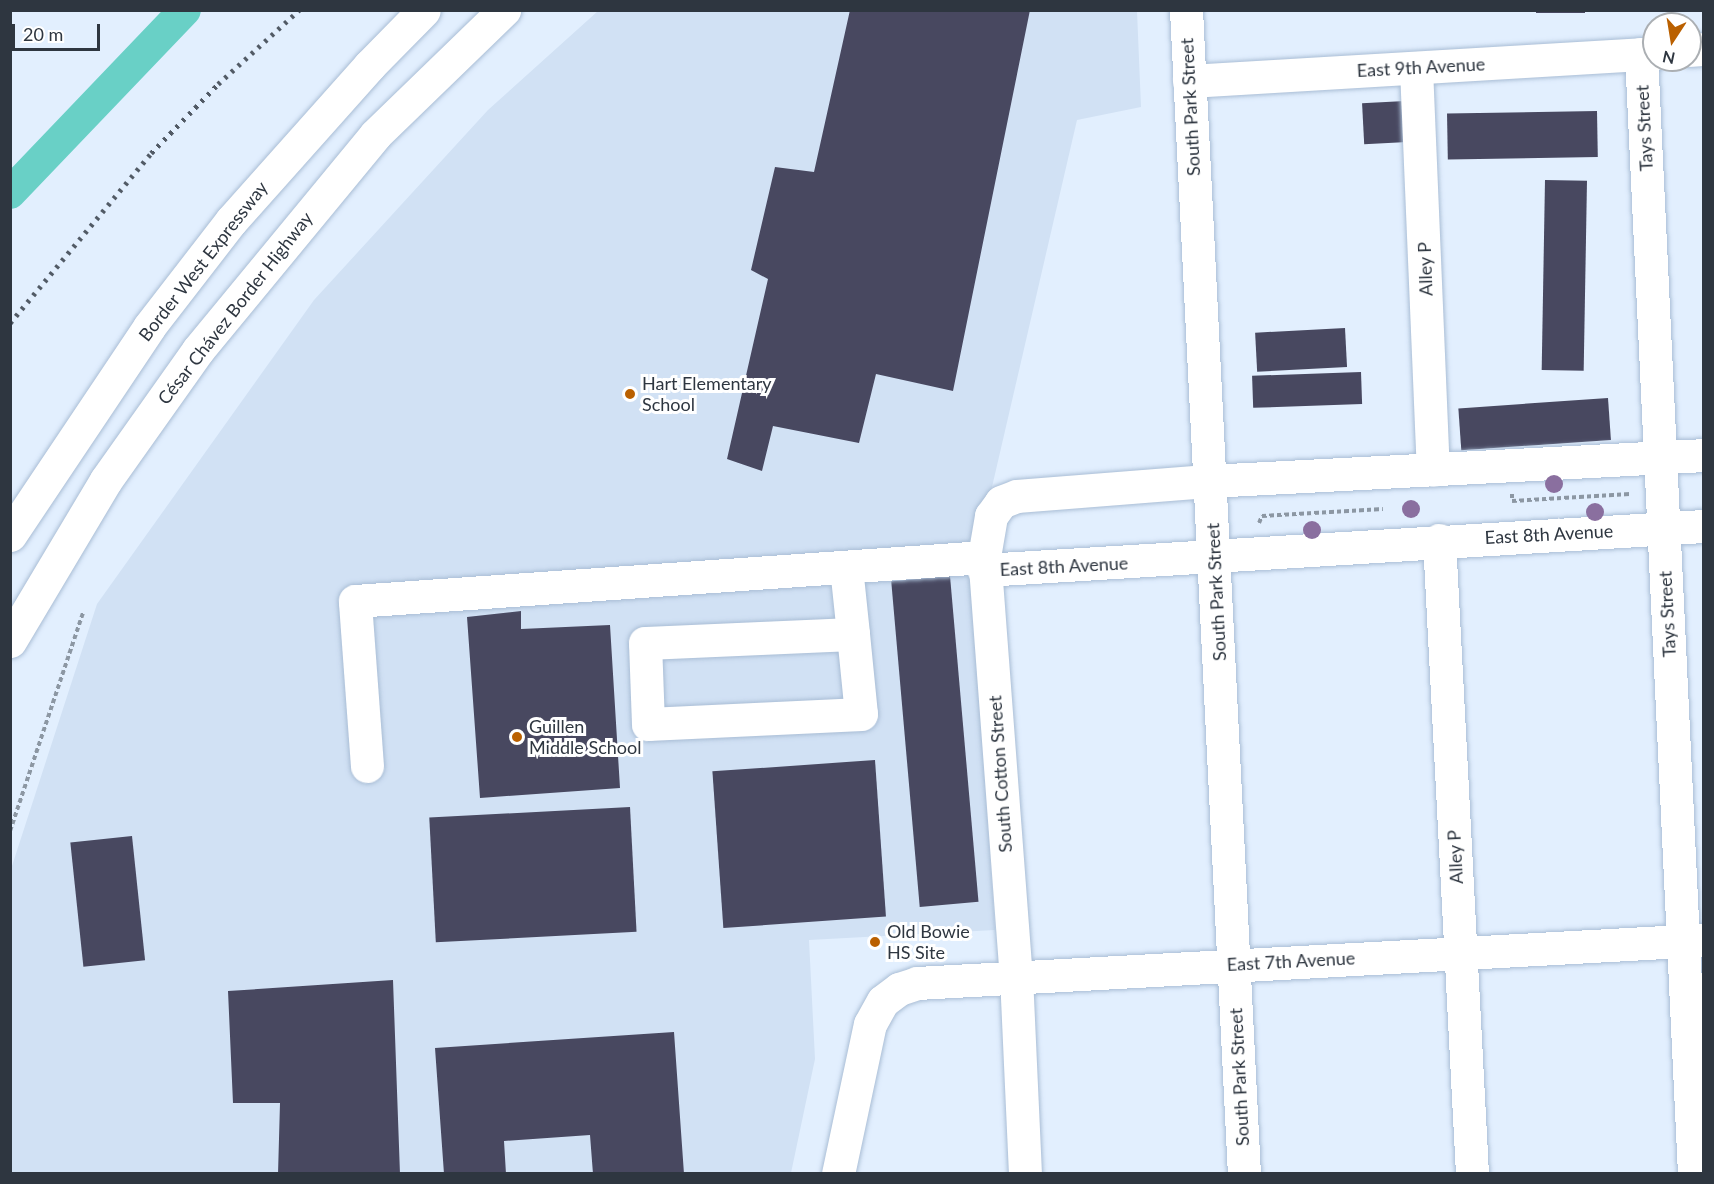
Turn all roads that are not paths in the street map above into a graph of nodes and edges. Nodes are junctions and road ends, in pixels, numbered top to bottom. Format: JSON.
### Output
{"nodes":[{"id":1,"x":424,"y":10,"type":"edge"},
{"id":2,"x":504,"y":10,"type":"edge"},
{"id":3,"x":1186,"y":10,"type":"edge"},
{"id":4,"x":1642,"y":53,"type":"edge"},
{"id":5,"x":1416,"y":68,"type":"junction"},
{"id":6,"x":1648,"y":72,"type":"edge"},
{"id":7,"x":1189,"y":81,"type":"junction"},
{"id":8,"x":1704,"y":455,"type":"edge"},
{"id":9,"x":1658,"y":458,"type":"junction"},
{"id":10,"x":1433,"y":470,"type":"junction"},
{"id":11,"x":1209,"y":481,"type":"junction"},
{"id":12,"x":1704,"y":526,"type":"edge"},
{"id":13,"x":1663,"y":529,"type":"junction"},
{"id":14,"x":10,"y":534,"type":"edge"},
{"id":15,"x":1438,"y":540,"type":"junction"},
{"id":16,"x":1215,"y":557,"type":"junction"},
{"id":17,"x":984,"y":564,"type":"junction"},
{"id":18,"x":846,"y":567,"type":"junction"},
{"id":19,"x":853,"y":634,"type":"junction"},
{"id":20,"x":10,"y":641,"type":"edge"},
{"id":21,"x":367,"y":766,"type":"dead end"},
{"id":22,"x":1693,"y":941,"type":"edge"},
{"id":23,"x":1460,"y":952,"type":"junction"},
{"id":24,"x":1234,"y":964,"type":"junction"},
{"id":25,"x":1016,"y":979,"type":"junction"},
{"id":26,"x":838,"y":1173,"type":"edge"},
{"id":27,"x":1025,"y":1173,"type":"edge"},
{"id":28,"x":1244,"y":1173,"type":"edge"},
{"id":29,"x":1472,"y":1173,"type":"edge"},
{"id":30,"x":1694,"y":1173,"type":"edge"}],
"edges":[{"from":1,"to":14,"type":"main road","name":"Border West Expressway"},
{"from":2,"to":20,"type":"main road","name":"César Chávez Border Highway"},
{"from":3,"to":7,"type":"main road","name":"South Park Street"},
{"from":4,"to":5,"type":"main road","name":"East 9th Avenue"},
{"from":5,"to":7,"type":"main road","name":"East 9th Avenue"},
{"from":5,"to":10,"type":"main road","name":"Alley P"},
{"from":6,"to":9,"type":"main road","name":"Tays Street"},
{"from":7,"to":11,"type":"main road","name":"South Park Street"},
{"from":8,"to":9,"type":"main road","name":"East 8th Avenue"},
{"from":9,"to":10,"type":"main road","name":"East 8th Avenue"},
{"from":9,"to":13,"type":"main road","name":"Tays Street"},
{"from":10,"to":11,"type":"main road","name":"East 8th Avenue"},
{"from":11,"to":16,"type":"main road","name":"South Park Street"},
{"from":11,"to":17,"type":"main road","name":"East 8th Avenue"},
{"from":12,"to":13,"type":"main road","name":"East 8th Avenue"},
{"from":13,"to":15,"type":"main road","name":"East 8th Avenue"},
{"from":13,"to":22,"type":"main road","name":"Tays Street"},
{"from":15,"to":16,"type":"main road","name":"East 8th Avenue"},
{"from":15,"to":23,"type":"main road","name":"Alley P"},
{"from":16,"to":17,"type":"main road","name":"East 8th Avenue"},
{"from":16,"to":24,"type":"main road","name":"South Park Street"},
{"from":17,"to":18,"type":"main road"},
{"from":17,"to":25,"type":"main road","name":"South Cotton Street"},
{"from":18,"to":19,"type":"main road"},
{"from":18,"to":21,"type":"main road"},
{"from":19,"to":19,"type":"main road"},
{"from":22,"to":23,"type":"main road","name":"East 7th Avenue"},
{"from":22,"to":30,"type":"main road","name":"Tays Street"},
{"from":23,"to":24,"type":"main road","name":"East 7th Avenue"},
{"from":23,"to":29,"type":"main road","name":"Alley P"},
{"from":24,"to":25,"type":"main road","name":"East 7th Avenue"},
{"from":24,"to":28,"type":"main road","name":"South Park Street"},
{"from":25,"to":26,"type":"main road","name":"East 7th Avenue"},
{"from":25,"to":27,"type":"main road","name":"South Cotton Street"}]}
